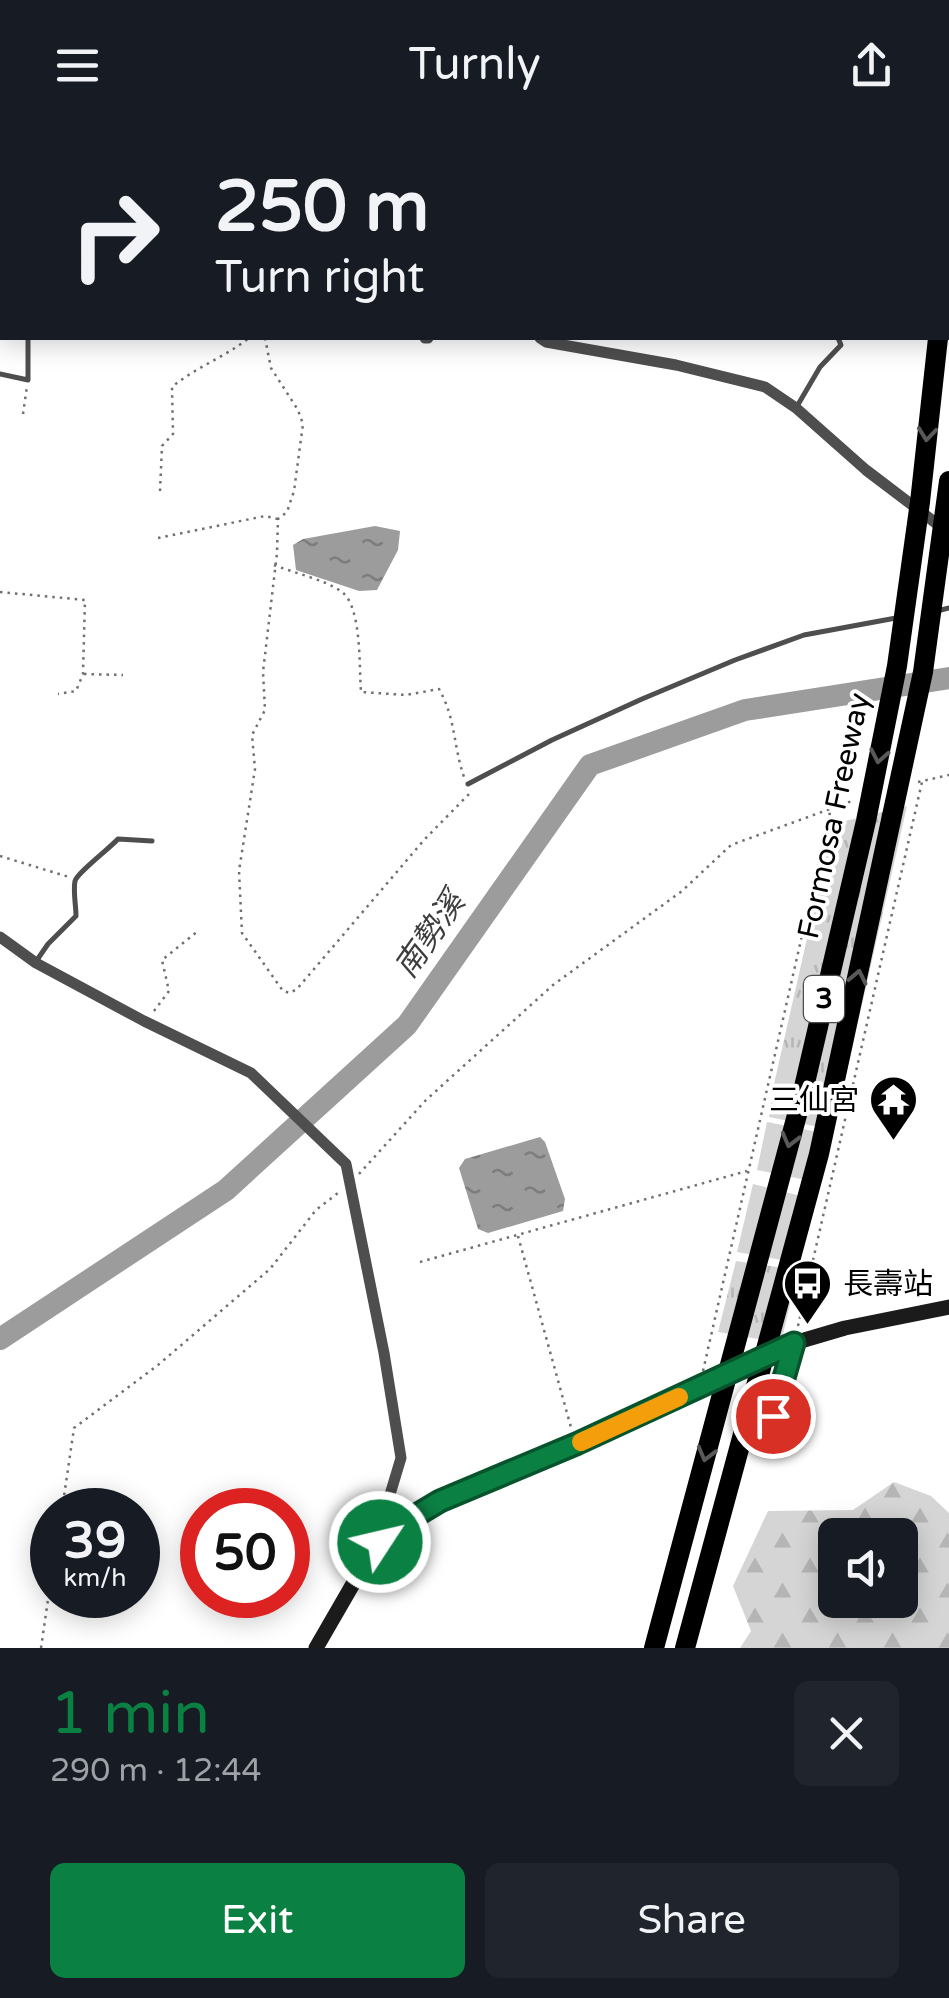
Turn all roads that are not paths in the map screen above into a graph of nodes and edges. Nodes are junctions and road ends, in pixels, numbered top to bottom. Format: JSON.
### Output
{"nodes":[{"id":1,"x":28,"y":340,"type":"edge"},
{"id":2,"x":543,"y":340,"type":"edge"},
{"id":3,"x":839,"y":340,"type":"edge"},
{"id":4,"x":938,"y":340,"type":"edge"},
{"id":5,"x":0,"y":374,"type":"edge"},
{"id":6,"x":796,"y":408,"type":"junction"},
{"id":7,"x":949,"y":481,"type":"edge"},
{"id":8,"x":949,"y":533,"type":"edge"},
{"id":9,"x":949,"y":608,"type":"edge"},
{"id":10,"x":931,"y":612,"type":"dead end"},
{"id":11,"x":913,"y":615,"type":"dead end"},
{"id":12,"x":468,"y":784,"type":"road end"},
{"id":13,"x":152,"y":841,"type":"dead end"},
{"id":14,"x":0,"y":937,"type":"edge"},
{"id":15,"x":36,"y":962,"type":"junction"},
{"id":16,"x":949,"y":1307,"type":"edge"},
{"id":17,"x":794,"y":1343,"type":"junction"},
{"id":18,"x":762,"y":1453,"type":"dead end"},
{"id":19,"x":380,"y":1542,"type":"junction"},
{"id":20,"x":316,"y":1648,"type":"edge"},
{"id":21,"x":654,"y":1648,"type":"edge"},
{"id":22,"x":685,"y":1648,"type":"edge"}],
"edges":[{"from":1,"to":5,"type":"lane"},
{"from":2,"to":6,"type":"street"},
{"from":3,"to":6,"type":"lane"},
{"from":4,"to":21,"type":"highway","name":"Formosa Freeway","number":"3","one_way":true},
{"from":6,"to":8,"type":"street"},
{"from":22,"to":7,"type":"highway","name":"Formosa Freeway","number":"3","one_way":true},
{"from":9,"to":10,"type":"lane"},
{"from":11,"to":12,"type":"lane"},
{"from":13,"to":15,"type":"lane"},
{"from":14,"to":15,"type":"street"},
{"from":15,"to":19,"type":"street"},
{"from":16,"to":17,"type":"main road"},
{"from":17,"to":18,"type":"lane"},
{"from":17,"to":19,"type":"main road"},
{"from":19,"to":20,"type":"main road"}]}
